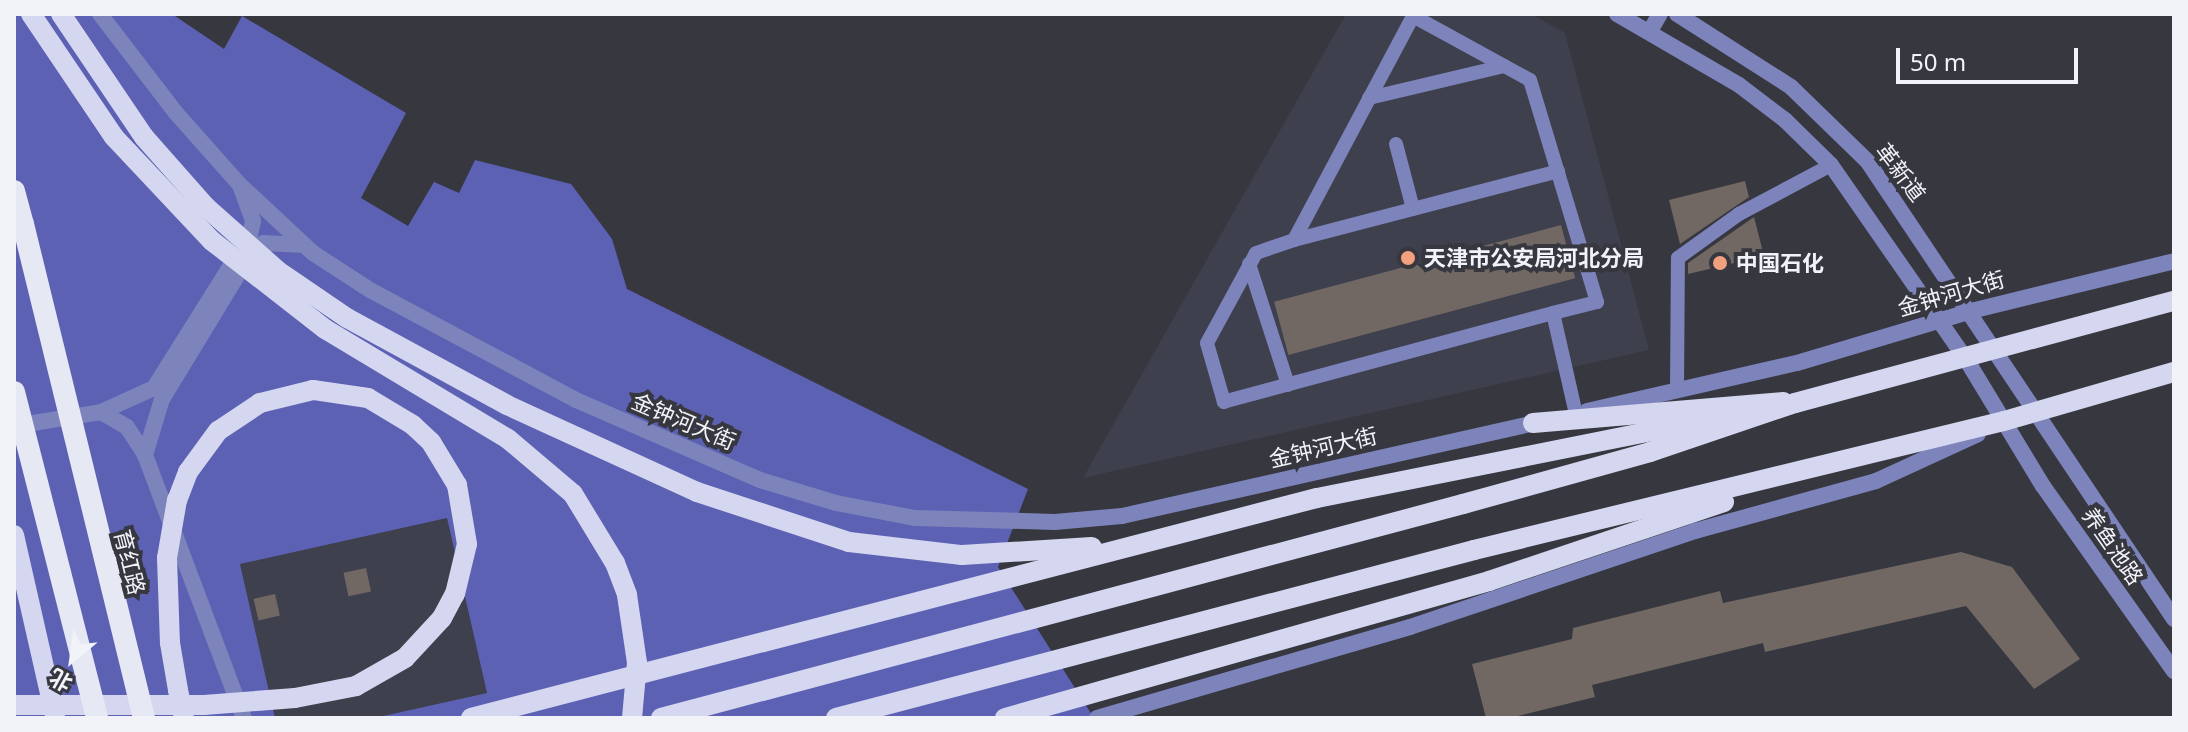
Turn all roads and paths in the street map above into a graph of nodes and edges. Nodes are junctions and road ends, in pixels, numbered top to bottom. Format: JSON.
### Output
{"nodes":[{"id":1,"x":31,"y":14,"type":"edge"},
{"id":2,"x":61,"y":14,"type":"edge"},
{"id":3,"x":100,"y":14,"type":"edge"},
{"id":4,"x":1660,"y":14,"type":"edge"},
{"id":5,"x":1677,"y":14,"type":"edge"},
{"id":6,"x":1625,"y":16,"type":"edge"},
{"id":7,"x":1650,"y":31,"type":"junction"},
{"id":8,"x":1504,"y":66,"type":"junction"},
{"id":9,"x":1369,"y":98,"type":"junction"},
{"id":10,"x":1396,"y":144,"type":"dead end"},
{"id":11,"x":1831,"y":165,"type":"junction"},
{"id":12,"x":1558,"y":171,"type":"junction"},
{"id":13,"x":240,"y":185,"type":"junction"},
{"id":14,"x":14,"y":191,"type":"edge"},
{"id":15,"x":1413,"y":209,"type":"junction"},
{"id":16,"x":1294,"y":240,"type":"junction"},
{"id":17,"x":306,"y":247,"type":"junction"},
{"id":18,"x":247,"y":252,"type":"junction"},
{"id":19,"x":2174,"y":261,"type":"edge"},
{"id":20,"x":1249,"y":264,"type":"junction"},
{"id":21,"x":2174,"y":301,"type":"edge"},
{"id":22,"x":1971,"y":311,"type":"junction"},
{"id":23,"x":1553,"y":313,"type":"junction"},
{"id":24,"x":1940,"y":320,"type":"junction"},
{"id":25,"x":1995,"y":350,"type":"junction"},
{"id":26,"x":1966,"y":359,"type":"junction"},
{"id":27,"x":2174,"y":372,"type":"edge"},
{"id":28,"x":1288,"y":385,"type":"junction"},
{"id":29,"x":1677,"y":391,"type":"junction"},
{"id":30,"x":14,"y":392,"type":"edge"},
{"id":31,"x":1795,"y":403,"type":"junction"},
{"id":32,"x":2035,"y":410,"type":"junction"},
{"id":33,"x":101,"y":412,"type":"junction"},
{"id":34,"x":1576,"y":414,"type":"junction"},
{"id":35,"x":2004,"y":421,"type":"junction"},
{"id":36,"x":1533,"y":423,"type":"junction"},
{"id":37,"x":14,"y":426,"type":"edge"},
{"id":38,"x":145,"y":455,"type":"junction"},
{"id":39,"x":1854,"y":458,"type":"junction"},
{"id":40,"x":2073,"y":471,"type":"junction"},
{"id":41,"x":2043,"y":486,"type":"junction"},
{"id":42,"x":2105,"y":499,"type":"dead end"},
{"id":43,"x":2076,"y":521,"type":"dead end"},
{"id":44,"x":1191,"y":531,"type":"junction"},
{"id":45,"x":14,"y":535,"type":"edge"},
{"id":46,"x":2174,"y":619,"type":"edge"},
{"id":47,"x":2174,"y":671,"type":"edge"},
{"id":48,"x":14,"y":705,"type":"edge"},
{"id":49,"x":56,"y":718,"type":"edge"},
{"id":50,"x":97,"y":718,"type":"edge"},
{"id":51,"x":144,"y":718,"type":"edge"},
{"id":52,"x":184,"y":718,"type":"edge"},
{"id":53,"x":244,"y":718,"type":"edge"},
{"id":54,"x":471,"y":718,"type":"edge"},
{"id":55,"x":632,"y":718,"type":"edge"},
{"id":56,"x":661,"y":718,"type":"edge"},
{"id":57,"x":836,"y":718,"type":"edge"},
{"id":58,"x":1005,"y":718,"type":"edge"},
{"id":59,"x":1097,"y":718,"type":"edge"}],
"edges":[{"from":1,"to":55,"type":"main road","bridge":true},
{"from":2,"to":44,"type":"main road","bridge":true},
{"from":3,"to":13,"type":"street"},
{"from":4,"to":7,"type":"street"},
{"from":5,"to":22,"type":"street","name":"革新道"},
{"from":6,"to":7,"type":"street"},
{"from":7,"to":11,"type":"street"},
{"from":8,"to":9,"type":"lane"},
{"from":8,"to":9,"type":"lane"},
{"from":8,"to":12,"type":"lane"},
{"from":9,"to":16,"type":"lane"},
{"from":10,"to":15,"type":"lane"},
{"from":11,"to":24,"type":"street"},
{"from":11,"to":29,"type":"lane"},
{"from":12,"to":15,"type":"lane"},
{"from":12,"to":23,"type":"lane"},
{"from":13,"to":17,"type":"street"},
{"from":13,"to":18,"type":"street"},
{"from":14,"to":51,"type":"highway","name":"育红路","bridge":true},
{"from":15,"to":16,"type":"lane"},
{"from":16,"to":20,"type":"lane"},
{"from":17,"to":18,"type":"street"},
{"from":17,"to":36,"type":"street","name":"金钟河大街"},
{"from":18,"to":33,"type":"street"},
{"from":18,"to":38,"type":"street"},
{"from":19,"to":22,"type":"street","name":"金钟河大街"},
{"from":20,"to":28,"type":"lane"},
{"from":20,"to":28,"type":"lane"},
{"from":21,"to":25,"type":"main road"},
{"from":22,"to":24,"type":"street","name":"金钟河大街"},
{"from":22,"to":25,"type":"street","name":"革新道"},
{"from":23,"to":28,"type":"lane"},
{"from":23,"to":34,"type":"lane"},
{"from":24,"to":26,"type":"street"},
{"from":24,"to":29,"type":"street","name":"金钟河大街"},
{"from":25,"to":26,"type":"main road"},
{"from":25,"to":32,"type":"street","name":"革新道"},
{"from":26,"to":31,"type":"main road"},
{"from":26,"to":35,"type":"street","name":"养鱼池路"},
{"from":27,"to":32,"type":"main road"},
{"from":29,"to":34,"type":"street","name":"金钟河大街"},
{"from":30,"to":50,"type":"highway","bridge":true},
{"from":31,"to":36,"type":"main road"},
{"from":31,"to":44,"type":"main road"},
{"from":31,"to":56,"type":"main road"},
{"from":32,"to":35,"type":"main road"},
{"from":32,"to":40,"type":"street","name":"养鱼池路"},
{"from":33,"to":37,"type":"street"},
{"from":33,"to":38,"type":"street"},
{"from":34,"to":36,"type":"street","name":"金钟河大街"},
{"from":35,"to":39,"type":"main road"},
{"from":35,"to":41,"type":"street","name":"养鱼池路"},
{"from":35,"to":59,"type":"street"},
{"from":38,"to":53,"type":"street"},
{"from":39,"to":57,"type":"main road"},
{"from":39,"to":58,"type":"main road"},
{"from":40,"to":42,"type":"street","name":"养鱼池路"},
{"from":40,"to":46,"type":"street","name":"养鱼池路"},
{"from":41,"to":43,"type":"street","name":"养鱼池路"},
{"from":41,"to":47,"type":"street","name":"养鱼池路"},
{"from":44,"to":54,"type":"main road"},
{"from":45,"to":49,"type":"main road","bridge":true},
{"from":48,"to":52,"type":"main road","bridge":true}]}
